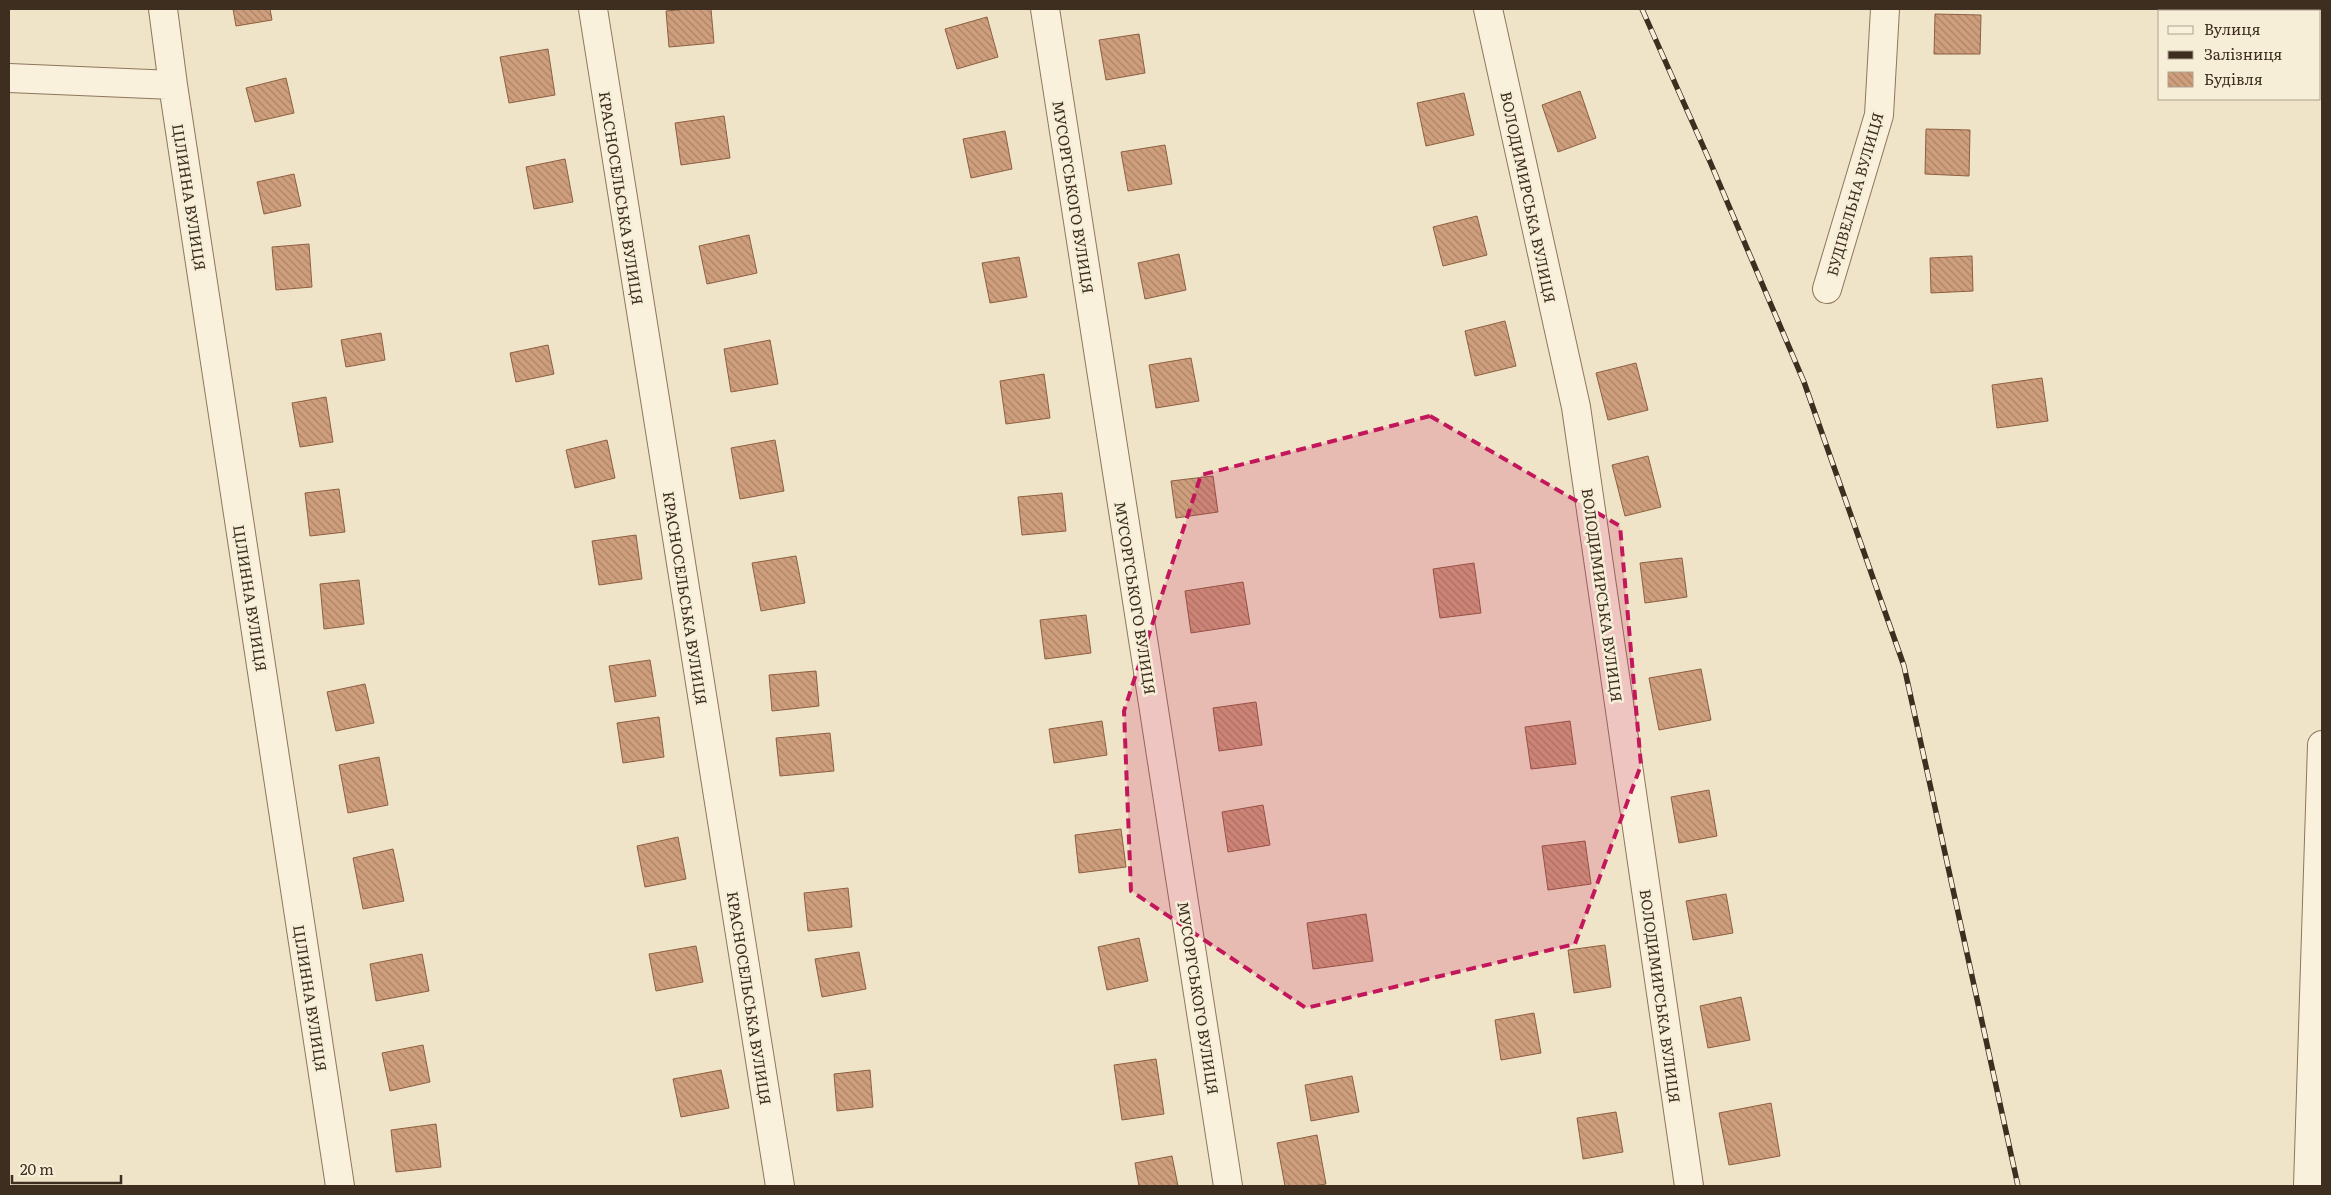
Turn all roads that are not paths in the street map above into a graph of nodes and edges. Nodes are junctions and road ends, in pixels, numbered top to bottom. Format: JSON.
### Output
{"nodes":[{"id":1,"x":163,"y":9,"type":"edge"},
{"id":2,"x":594,"y":9,"type":"edge"},
{"id":3,"x":1044,"y":9,"type":"edge"},
{"id":4,"x":1488,"y":9,"type":"edge"},
{"id":5,"x":1885,"y":9,"type":"edge"},
{"id":6,"x":9,"y":78,"type":"edge"},
{"id":7,"x":173,"y":85,"type":"junction"},
{"id":8,"x":1827,"y":289,"type":"dead end"},
{"id":9,"x":2322,"y":745,"type":"edge"},
{"id":10,"x":2320,"y":862,"type":"edge"},
{"id":11,"x":340,"y":1186,"type":"edge"},
{"id":12,"x":780,"y":1186,"type":"edge"},
{"id":13,"x":1228,"y":1186,"type":"edge"},
{"id":14,"x":1689,"y":1186,"type":"edge"},
{"id":15,"x":2308,"y":1186,"type":"edge"}],
"edges":[{"from":1,"to":7,"type":"street","name":"ЦІЛИННА ВУЛИЦЯ"},
{"from":2,"to":12,"type":"street","name":"КРАСНОСЕЛЬСЬКА ВУЛИЦЯ"},
{"from":3,"to":13,"type":"street","name":"МУСОРГСЬКОГО ВУЛИЦЯ"},
{"from":4,"to":14,"type":"street","name":"ВОЛОДИМИРСЬКА ВУЛИЦЯ"},
{"from":5,"to":8,"type":"street","name":"БУДІВЕЛЬНА ВУЛИЦЯ"},
{"from":6,"to":7,"type":"street"},
{"from":7,"to":11,"type":"street","name":"ЦІЛИННА ВУЛИЦЯ"},
{"from":9,"to":10,"type":"street"},
{"from":10,"to":15,"type":"street"}]}
